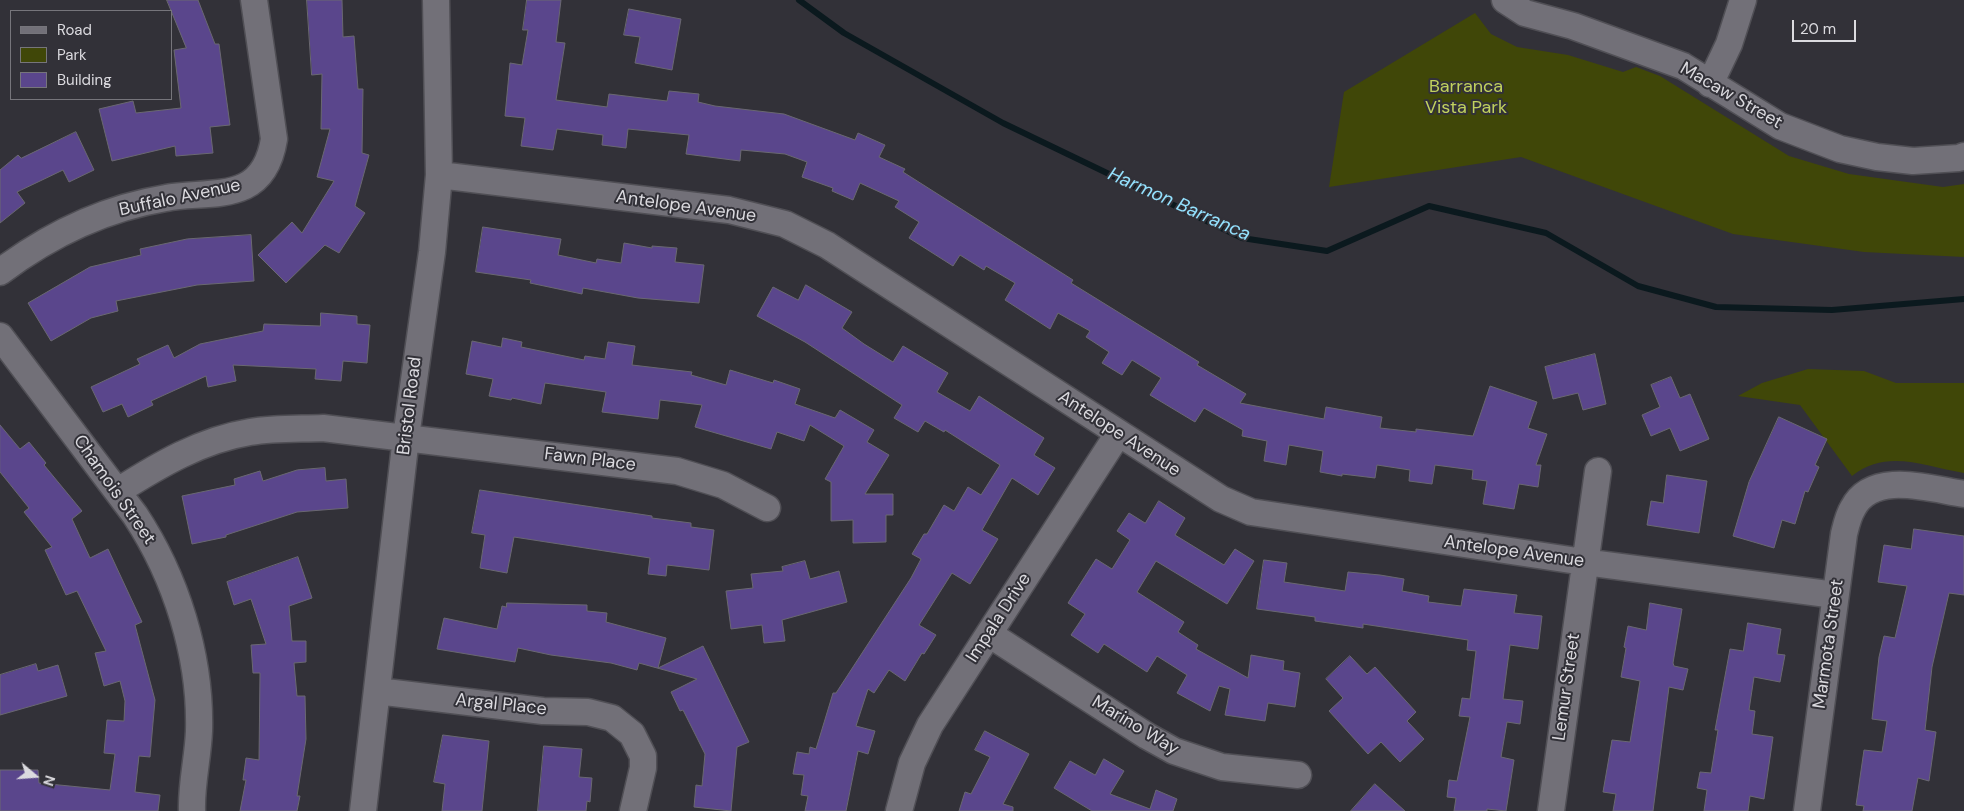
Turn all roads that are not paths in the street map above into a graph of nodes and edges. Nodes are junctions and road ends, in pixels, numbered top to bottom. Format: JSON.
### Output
{"nodes":[{"id":1,"x":254,"y":0,"type":"edge"},
{"id":2,"x":436,"y":0,"type":"edge"},
{"id":3,"x":1505,"y":0,"type":"edge"},
{"id":4,"x":1743,"y":0,"type":"edge"},
{"id":5,"x":1710,"y":84,"type":"junction"},
{"id":6,"x":1964,"y":156,"type":"edge"},
{"id":7,"x":439,"y":175,"type":"junction"},
{"id":8,"x":0,"y":272,"type":"edge"},
{"id":9,"x":0,"y":336,"type":"edge"},
{"id":10,"x":1118,"y":434,"type":"junction"},
{"id":11,"x":406,"y":437,"type":"junction"},
{"id":12,"x":1598,"y":471,"type":"dead end"},
{"id":13,"x":118,"y":491,"type":"junction"},
{"id":14,"x":1964,"y":494,"type":"edge"},
{"id":15,"x":768,"y":508,"type":"dead end"},
{"id":16,"x":1584,"y":562,"type":"junction"},
{"id":17,"x":1835,"y":595,"type":"junction"},
{"id":18,"x":989,"y":634,"type":"junction"},
{"id":19,"x":377,"y":691,"type":"junction"},
{"id":20,"x":1298,"y":775,"type":"dead end"},
{"id":21,"x":192,"y":811,"type":"edge"},
{"id":22,"x":363,"y":811,"type":"edge"},
{"id":23,"x":632,"y":811,"type":"edge"},
{"id":24,"x":899,"y":811,"type":"edge"},
{"id":25,"x":1551,"y":811,"type":"edge"},
{"id":26,"x":1807,"y":811,"type":"edge"}],
"edges":[{"from":1,"to":8,"type":"street","name":"Buffalo Avenue"},
{"from":2,"to":7,"type":"street","name":"Bristol Road"},
{"from":3,"to":5,"type":"street","name":"Macaw Street"},
{"from":4,"to":5,"type":"street"},
{"from":5,"to":6,"type":"street","name":"Macaw Street"},
{"from":7,"to":10,"type":"street","name":"Antelope Avenue"},
{"from":7,"to":11,"type":"street","name":"Bristol Road"},
{"from":9,"to":13,"type":"street","name":"Chamois Street"},
{"from":10,"to":16,"type":"street","name":"Antelope Avenue"},
{"from":10,"to":18,"type":"street","name":"Impala Drive"},
{"from":11,"to":13,"type":"street","name":"Fawn Place"},
{"from":11,"to":15,"type":"street","name":"Fawn Place"},
{"from":11,"to":19,"type":"street","name":"Bristol Road"},
{"from":12,"to":16,"type":"street","name":"Lemur Street"},
{"from":13,"to":21,"type":"street","name":"Chamois Street"},
{"from":14,"to":17,"type":"street","name":"Marmota Street"},
{"from":16,"to":17,"type":"street","name":"Antelope Avenue"},
{"from":16,"to":25,"type":"street","name":"Lemur Street"},
{"from":17,"to":26,"type":"street","name":"Marmota Street"},
{"from":18,"to":20,"type":"street","name":"Marino Way"},
{"from":18,"to":24,"type":"street","name":"Impala Drive"},
{"from":19,"to":22,"type":"street","name":"Bristol Road"},
{"from":19,"to":23,"type":"street","name":"Argal Place"}]}
